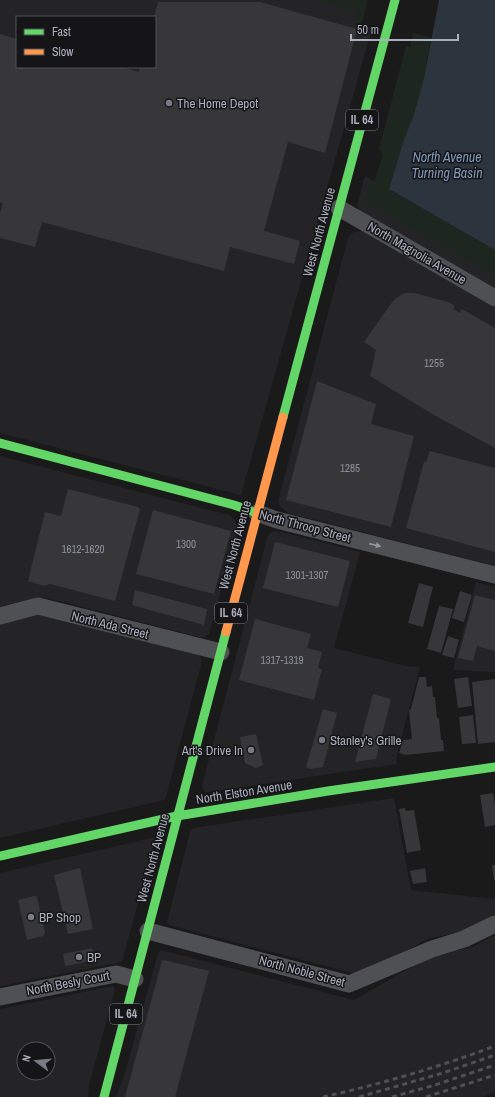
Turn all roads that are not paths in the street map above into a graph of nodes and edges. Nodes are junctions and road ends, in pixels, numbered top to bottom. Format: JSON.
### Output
{"nodes":[{"id":1,"x":395,"y":0,"type":"edge"},
{"id":2,"x":339,"y":208,"type":"junction"},
{"id":3,"x":495,"y":298,"type":"edge"},
{"id":4,"x":0,"y":443,"type":"edge"},
{"id":5,"x":257,"y":513,"type":"junction"},
{"id":6,"x":495,"y":575,"type":"edge"},
{"id":7,"x":0,"y":616,"type":"edge"},
{"id":8,"x":220,"y":652,"type":"junction"},
{"id":9,"x":495,"y":767,"type":"edge"},
{"id":10,"x":177,"y":816,"type":"junction"},
{"id":11,"x":0,"y":856,"type":"edge"},
{"id":12,"x":495,"y":924,"type":"edge"},
{"id":13,"x":148,"y":931,"type":"junction"},
{"id":14,"x":135,"y":979,"type":"junction"},
{"id":15,"x":0,"y":997,"type":"edge"},
{"id":16,"x":104,"y":1097,"type":"edge"}],
"edges":[{"from":1,"to":2,"type":"main road","name":"West North Avenue","number":"IL 64"},
{"from":2,"to":3,"type":"street","name":"North Magnolia Avenue"},
{"from":2,"to":5,"type":"main road","name":"West North Avenue","number":"IL 64"},
{"from":4,"to":5,"type":"main road","name":"North Throop Street"},
{"from":5,"to":6,"type":"street","name":"North Throop Street","one_way":true},
{"from":5,"to":8,"type":"main road","name":"West North Avenue","number":"IL 64"},
{"from":7,"to":8,"type":"street","name":"North Ada Street"},
{"from":8,"to":10,"type":"main road","name":"West North Avenue","number":"IL 64"},
{"from":9,"to":10,"type":"main road","name":"North Elston Avenue"},
{"from":10,"to":11,"type":"main road","name":"North Elston Avenue"},
{"from":10,"to":13,"type":"main road","name":"West North Avenue","number":"IL 64"},
{"from":12,"to":13,"type":"street","name":"North Noble Street"},
{"from":13,"to":14,"type":"main road","name":"West North Avenue","number":"IL 64"},
{"from":14,"to":15,"type":"street","name":"North Besly Court"},
{"from":14,"to":16,"type":"main road","name":"West North Avenue","number":"IL 64"}]}
